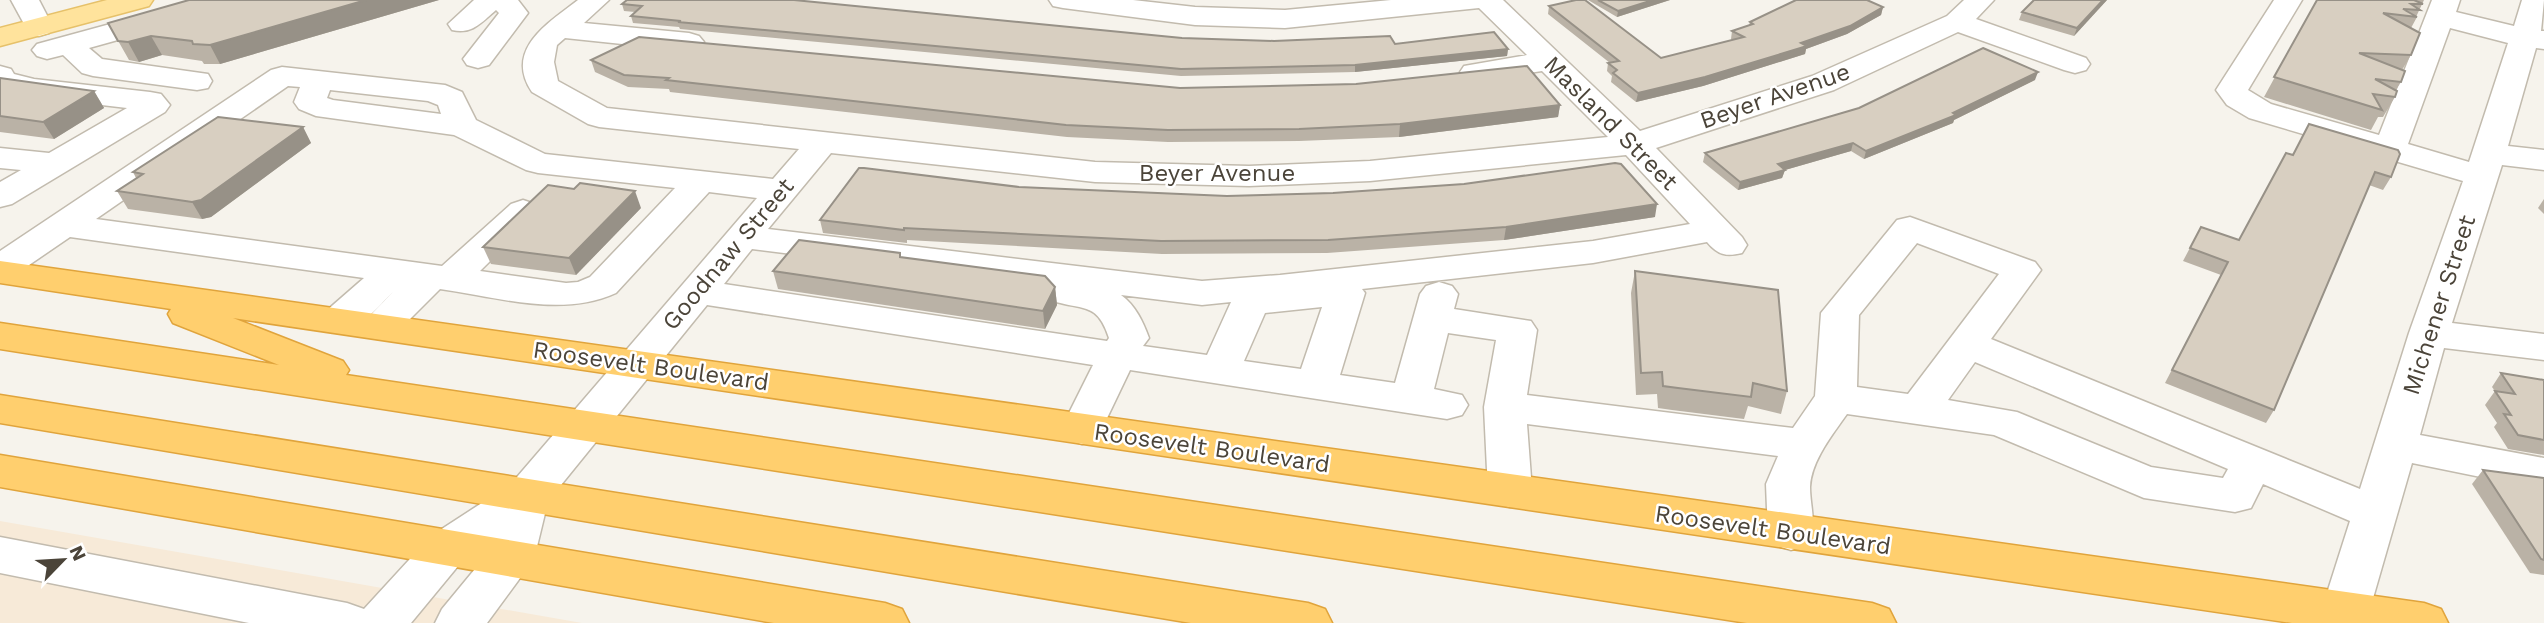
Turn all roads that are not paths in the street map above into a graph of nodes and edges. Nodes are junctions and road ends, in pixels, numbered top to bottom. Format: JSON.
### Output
{"nodes":[{"id":1,"x":25,"y":0,"type":"edge"},
{"id":2,"x":230,"y":0,"type":"edge"},
{"id":3,"x":491,"y":0,"type":"edge"},
{"id":4,"x":502,"y":0,"type":"edge"},
{"id":5,"x":595,"y":0,"type":"edge"},
{"id":6,"x":1063,"y":0,"type":"edge"},
{"id":7,"x":1477,"y":0,"type":"edge"},
{"id":8,"x":1487,"y":0,"type":"edge"},
{"id":9,"x":2288,"y":0,"type":"edge"},
{"id":10,"x":2536,"y":0,"type":"edge"},
{"id":11,"x":1104,"y":2,"type":"edge"},
{"id":12,"x":139,"y":8,"type":"edge"},
{"id":13,"x":2443,"y":9,"type":"edge"},
{"id":14,"x":1969,"y":11,"type":"edge"},
{"id":15,"x":462,"y":24,"type":"dead end"},
{"id":16,"x":559,"y":29,"type":"junction"},
{"id":17,"x":0,"y":37,"type":"edge"},
{"id":18,"x":2534,"y":39,"type":"edge"},
{"id":19,"x":53,"y":40,"type":"junction"},
{"id":20,"x":711,"y":44,"type":"edge"},
{"id":21,"x":478,"y":59,"type":"dead end"},
{"id":22,"x":1550,"y":61,"type":"junction"},
{"id":23,"x":2075,"y":64,"type":"dead end"},
{"id":24,"x":0,"y":75,"type":"edge"},
{"id":25,"x":1448,"y":75,"type":"edge"},
{"id":26,"x":197,"y":81,"type":"dead end"},
{"id":27,"x":822,"y":142,"type":"junction"},
{"id":28,"x":1634,"y":144,"type":"junction"},
{"id":29,"x":2390,"y":149,"type":"junction"},
{"id":30,"x":0,"y":158,"type":"edge"},
{"id":31,"x":2544,"y":160,"type":"edge"},
{"id":32,"x":55,"y":164,"type":"junction"},
{"id":33,"x":2485,"y":165,"type":"junction"},
{"id":34,"x":569,"y":167,"type":"junction"},
{"id":35,"x":701,"y":181,"type":"junction"},
{"id":36,"x":782,"y":190,"type":"junction"},
{"id":37,"x":0,"y":197,"type":"edge"},
{"id":38,"x":62,"y":225,"type":"junction"},
{"id":39,"x":739,"y":241,"type":"junction"},
{"id":40,"x":1446,"y":268,"type":"junction"},
{"id":41,"x":0,"y":270,"type":"edge"},
{"id":42,"x":394,"y":271,"type":"junction"},
{"id":43,"x":441,"y":278,"type":"junction"},
{"id":44,"x":127,"y":290,"type":"junction"},
{"id":45,"x":696,"y":292,"type":"junction"},
{"id":46,"x":1433,"y":318,"type":"junction"},
{"id":47,"x":339,"y":321,"type":"junction"},
{"id":48,"x":379,"y":327,"type":"junction"},
{"id":49,"x":2429,"y":333,"type":"junction"},
{"id":50,"x":0,"y":336,"type":"edge"},
{"id":51,"x":1967,"y":344,"type":"junction"},
{"id":52,"x":2544,"y":346,"type":"edge"},
{"id":53,"x":1116,"y":356,"type":"junction"},
{"id":54,"x":636,"y":364,"type":"junction"},
{"id":55,"x":1220,"y":371,"type":"junction"},
{"id":56,"x":1317,"y":386,"type":"junction"},
{"id":57,"x":393,"y":396,"type":"junction"},
{"id":58,"x":1836,"y":398,"type":"junction"},
{"id":59,"x":1505,"y":407,"type":"junction"},
{"id":60,"x":0,"y":409,"type":"edge"},
{"id":61,"x":1919,"y":409,"type":"junction"},
{"id":62,"x":586,"y":425,"type":"junction"},
{"id":63,"x":1082,"y":429,"type":"junction"},
{"id":64,"x":1804,"y":444,"type":"junction"},
{"id":65,"x":2395,"y":444,"type":"junction"},
{"id":66,"x":0,"y":451,"type":"edge"},
{"id":67,"x":2253,"y":463,"type":"junction"},
{"id":68,"x":0,"y":471,"type":"edge"},
{"id":69,"x":2544,"y":474,"type":"edge"},
{"id":70,"x":71,"y":484,"type":"junction"},
{"id":71,"x":1510,"y":491,"type":"junction"},
{"id":72,"x":527,"y":496,"type":"junction"},
{"id":73,"x":2375,"y":513,"type":"junction"},
{"id":74,"x":1791,"y":533,"type":"junction"},
{"id":75,"x":447,"y":548,"type":"junction"},
{"id":76,"x":0,"y":555,"type":"edge"},
{"id":77,"x":510,"y":559,"type":"junction"},
{"id":78,"x":2345,"y":611,"type":"junction"},
{"id":79,"x":347,"y":623,"type":"edge"},
{"id":80,"x":382,"y":623,"type":"edge"},
{"id":81,"x":459,"y":623,"type":"edge"},
{"id":82,"x":885,"y":623,"type":"edge"},
{"id":83,"x":1308,"y":623,"type":"edge"},
{"id":84,"x":1872,"y":623,"type":"edge"},
{"id":85,"x":2424,"y":623,"type":"edge"}],
"edges":[{"from":1,"to":19,"type":"street"},
{"from":2,"to":12,"type":"street"},
{"from":3,"to":15,"type":"street"},
{"from":4,"to":21,"type":"street"},
{"from":5,"to":16,"type":"street","name":"Beyer Avenue"},
{"from":6,"to":11,"type":"street"},
{"from":7,"to":11,"type":"street"},
{"from":8,"to":22,"type":"street","name":"Masland Street"},
{"from":9,"to":29,"type":"street"},
{"from":10,"to":18,"type":"street","name":"Michener Street"},
{"from":12,"to":19,"type":"street"},
{"from":13,"to":18,"type":"street"},
{"from":13,"to":29,"type":"street"},
{"from":14,"to":23,"type":"street"},
{"from":14,"to":28,"type":"street","name":"Beyer Avenue"},
{"from":16,"to":20,"type":"street"},
{"from":16,"to":27,"type":"street","name":"Beyer Avenue"},
{"from":17,"to":19,"type":"main road"},
{"from":18,"to":33,"type":"street","name":"Michener Street"},
{"from":19,"to":26,"type":"street"},
{"from":22,"to":25,"type":"street"},
{"from":22,"to":28,"type":"street","name":"Masland Street"},
{"from":24,"to":32,"type":"street"},
{"from":27,"to":28,"type":"street","name":"Beyer Avenue"},
{"from":27,"to":36,"type":"street","name":"Goodnaw Street"},
{"from":28,"to":40,"type":"street","name":"Masland Street"},
{"from":29,"to":33,"type":"street"},
{"from":30,"to":32,"type":"street"},
{"from":31,"to":33,"type":"street"},
{"from":32,"to":37,"type":"street"},
{"from":33,"to":49,"type":"street","name":"Michener Street"},
{"from":34,"to":35,"type":"street"},
{"from":34,"to":38,"type":"street"},
{"from":34,"to":43,"type":"street"},
{"from":35,"to":36,"type":"street"},
{"from":35,"to":43,"type":"street"},
{"from":36,"to":39,"type":"street","name":"Goodnaw Street"},
{"from":38,"to":41,"type":"street"},
{"from":38,"to":42,"type":"street"},
{"from":39,"to":40,"type":"street"},
{"from":39,"to":45,"type":"street","name":"Goodnaw Street"},
{"from":39,"to":53,"type":"street"},
{"from":40,"to":46,"type":"street"},
{"from":41,"to":44,"type":"highway","name":"Roosevelt Boulevard"},
{"from":42,"to":43,"type":"street"},
{"from":42,"to":47,"type":"street"},
{"from":43,"to":48,"type":"street"},
{"from":44,"to":47,"type":"highway","name":"Roosevelt Boulevard"},
{"from":44,"to":57,"type":"highway"},
{"from":45,"to":53,"type":"street"},
{"from":45,"to":54,"type":"street","name":"Goodnaw Street"},
{"from":46,"to":56,"type":"street"},
{"from":46,"to":59,"type":"street"},
{"from":47,"to":48,"type":"highway","name":"Roosevelt Boulevard"},
{"from":48,"to":54,"type":"highway","name":"Roosevelt Boulevard"},
{"from":49,"to":52,"type":"street"},
{"from":49,"to":65,"type":"street","name":"Michener Street"},
{"from":50,"to":57,"type":"highway"},
{"from":51,"to":58,"type":"street"},
{"from":51,"to":61,"type":"street"},
{"from":51,"to":67,"type":"street"},
{"from":53,"to":55,"type":"street"},
{"from":53,"to":63,"type":"street"},
{"from":54,"to":62,"type":"street","name":"Goodnaw Street"},
{"from":54,"to":63,"type":"highway","name":"Roosevelt Boulevard"},
{"from":55,"to":56,"type":"street"},
{"from":55,"to":56,"type":"street"},
{"from":57,"to":62,"type":"highway"},
{"from":58,"to":61,"type":"street"},
{"from":58,"to":64,"type":"street"},
{"from":59,"to":64,"type":"street"},
{"from":59,"to":71,"type":"street"},
{"from":60,"to":72,"type":"highway"},
{"from":61,"to":67,"type":"street"},
{"from":62,"to":72,"type":"street","name":"Goodnaw Street"},
{"from":62,"to":84,"type":"highway"},
{"from":63,"to":71,"type":"highway","name":"Roosevelt Boulevard"},
{"from":64,"to":74,"type":"street"},
{"from":65,"to":69,"type":"street"},
{"from":65,"to":73,"type":"street","name":"Michener Street"},
{"from":66,"to":70,"type":"highway"},
{"from":67,"to":73,"type":"street"},
{"from":68,"to":70,"type":"highway"},
{"from":70,"to":75,"type":"highway"},
{"from":71,"to":74,"type":"highway","name":"Roosevelt Boulevard"},
{"from":72,"to":75,"type":"street","name":"Goodnaw Street"},
{"from":72,"to":77,"type":"street","name":"Goodnaw Street"},
{"from":72,"to":83,"type":"highway"},
{"from":73,"to":78,"type":"street","name":"Michener Street"},
{"from":74,"to":78,"type":"highway","name":"Roosevelt Boulevard"},
{"from":75,"to":77,"type":"highway"},
{"from":75,"to":80,"type":"street","name":"Goodnaw Street"},
{"from":76,"to":79,"type":"street"},
{"from":77,"to":81,"type":"street"},
{"from":77,"to":82,"type":"highway"},
{"from":78,"to":85,"type":"highway","name":"Roosevelt Boulevard"}]}
